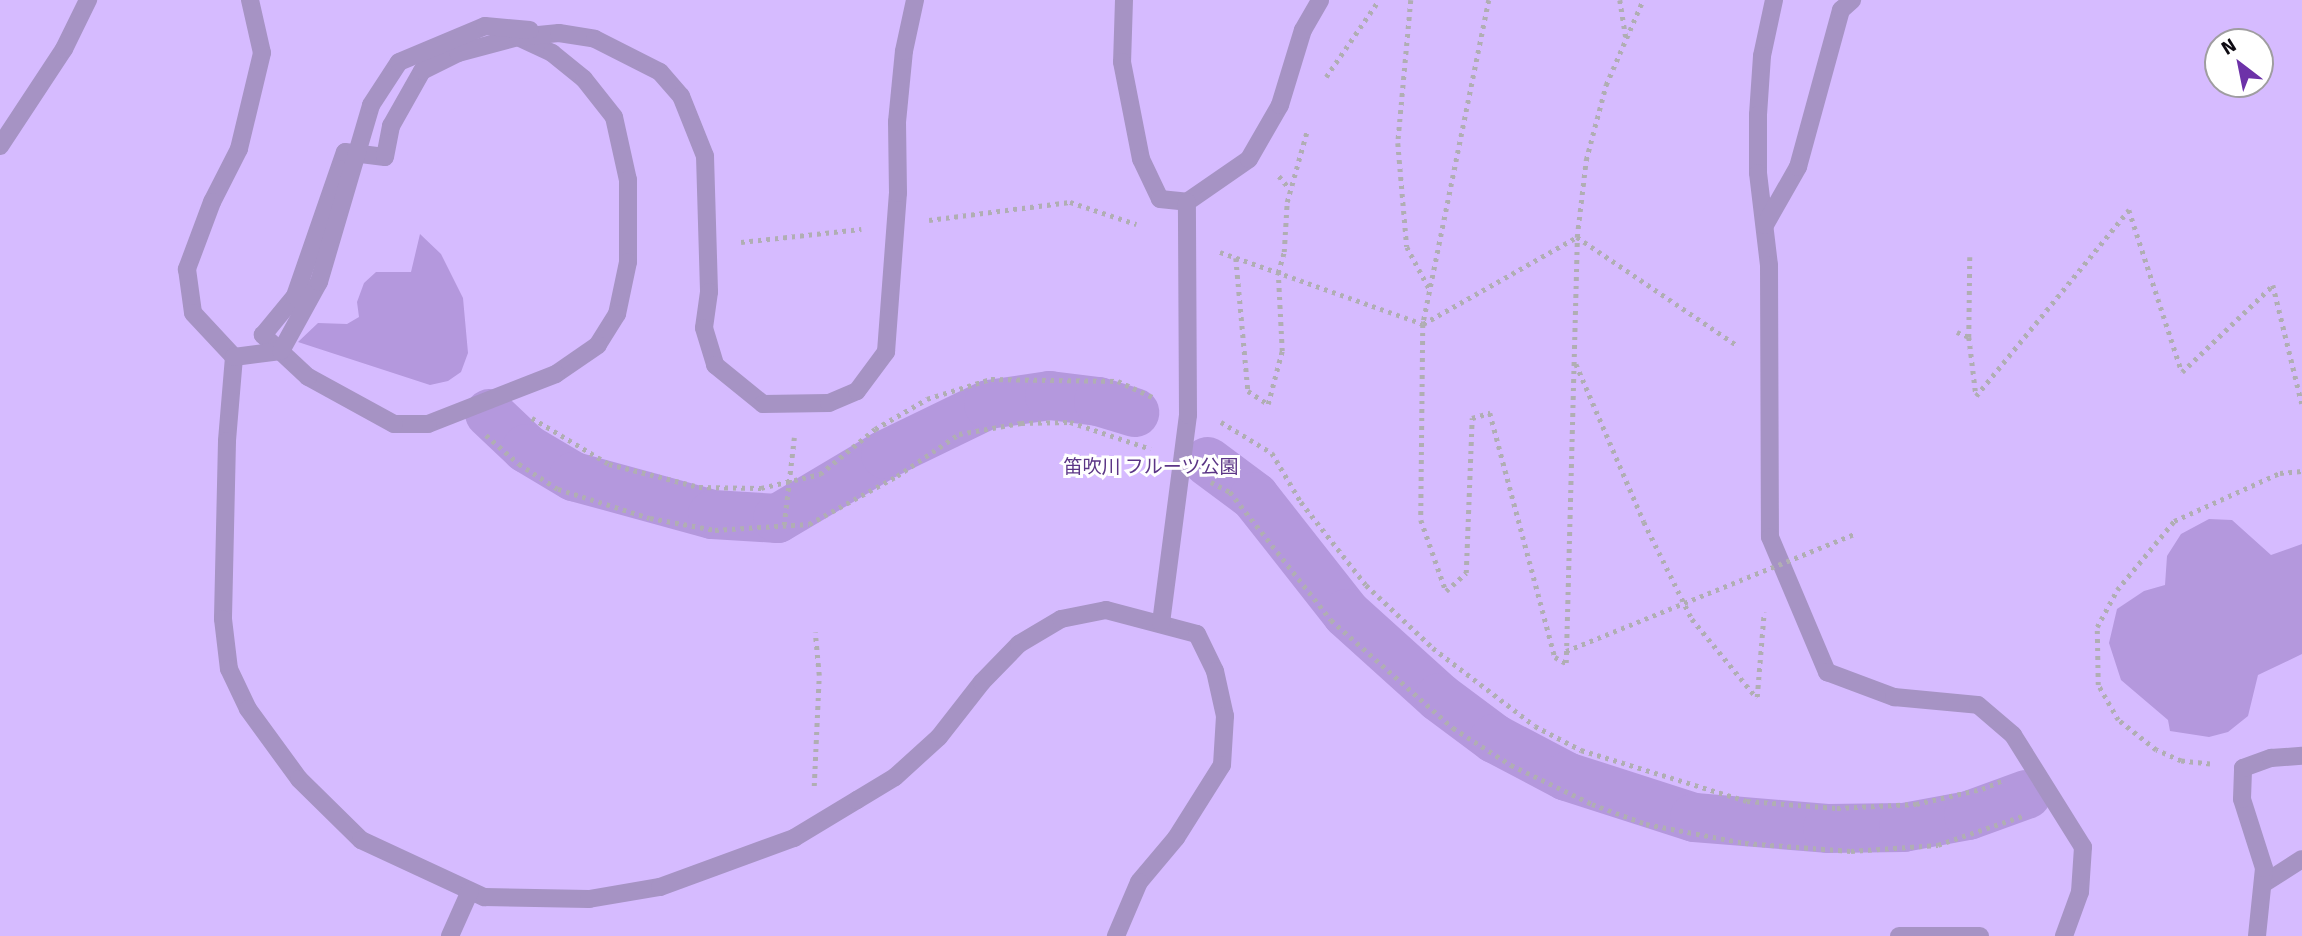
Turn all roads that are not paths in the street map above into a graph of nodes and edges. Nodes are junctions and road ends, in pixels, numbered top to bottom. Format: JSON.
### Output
{"nodes":[{"id":1,"x":88,"y":0,"type":"edge"},
{"id":2,"x":250,"y":0,"type":"edge"},
{"id":3,"x":915,"y":0,"type":"edge"},
{"id":4,"x":1124,"y":0,"type":"edge"},
{"id":5,"x":1320,"y":0,"type":"edge"},
{"id":6,"x":1774,"y":0,"type":"edge"},
{"id":7,"x":1852,"y":0,"type":"edge"},
{"id":8,"x":559,"y":33,"type":"junction"},
{"id":9,"x":518,"y":37,"type":"junction"},
{"id":10,"x":0,"y":146,"type":"edge"},
{"id":11,"x":359,"y":153,"type":"junction"},
{"id":12,"x":1187,"y":202,"type":"junction"},
{"id":13,"x":1765,"y":225,"type":"junction"},
{"id":14,"x":281,"y":351,"type":"junction"},
{"id":15,"x":234,"y":357,"type":"junction"},
{"id":16,"x":1161,"y":622,"type":"junction"},
{"id":17,"x":2302,"y":756,"type":"edge"},
{"id":18,"x":2302,"y":859,"type":"edge"},
{"id":19,"x":2263,"y":884,"type":"junction"},
{"id":20,"x":470,"y":891,"type":"junction"},
{"id":21,"x":450,"y":936,"type":"edge"},
{"id":22,"x":1116,"y":936,"type":"edge"},
{"id":23,"x":1899,"y":936,"type":"edge"},
{"id":24,"x":1980,"y":936,"type":"edge"},
{"id":25,"x":2064,"y":936,"type":"edge"},
{"id":26,"x":2256,"y":936,"type":"edge"}],
"edges":[{"from":1,"to":10,"type":"street"},
{"from":2,"to":15,"type":"street"},
{"from":3,"to":8,"type":"street"},
{"from":4,"to":12,"type":"street"},
{"from":5,"to":12,"type":"street"},
{"from":6,"to":13,"type":"street"},
{"from":7,"to":13,"type":"street"},
{"from":8,"to":9,"type":"street"},
{"from":8,"to":11,"type":"street"},
{"from":9,"to":11,"type":"street"},
{"from":9,"to":14,"type":"street"},
{"from":11,"to":14,"type":"street"},
{"from":12,"to":16,"type":"street"},
{"from":13,"to":25,"type":"street"},
{"from":14,"to":15,"type":"street"},
{"from":15,"to":20,"type":"street"},
{"from":16,"to":20,"type":"street"},
{"from":16,"to":22,"type":"street"},
{"from":17,"to":19,"type":"street"},
{"from":18,"to":19,"type":"street"},
{"from":19,"to":26,"type":"street"},
{"from":20,"to":21,"type":"street"},
{"from":23,"to":24,"type":"street"}]}
